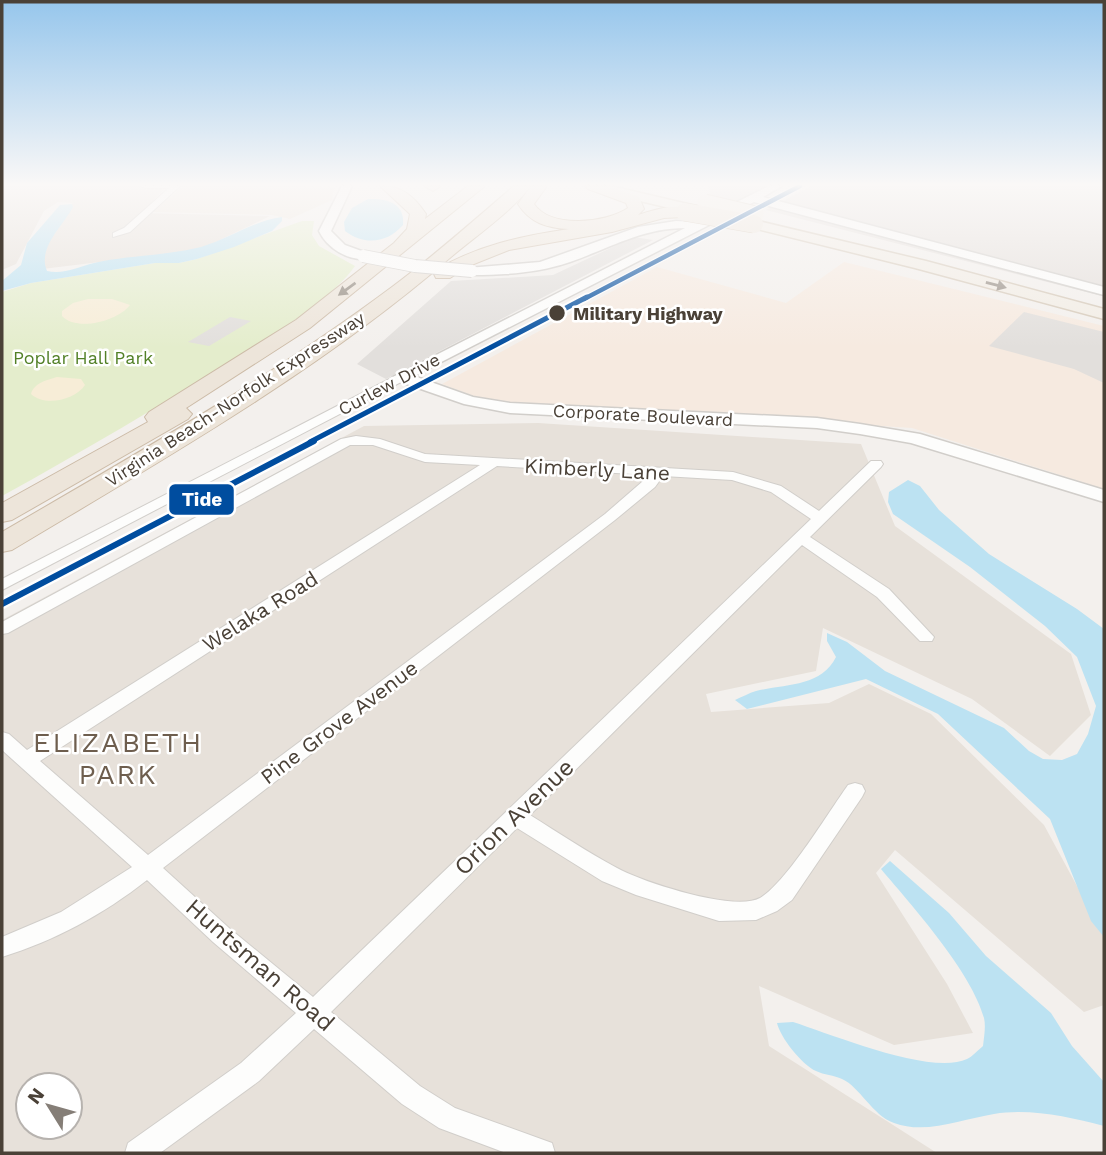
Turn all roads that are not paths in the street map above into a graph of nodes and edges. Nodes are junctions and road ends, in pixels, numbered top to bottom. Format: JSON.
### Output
{"nodes":[{"id":1,"x":330,"y":240,"type":"edge"},
{"id":2,"x":406,"y":240,"type":"edge"},
{"id":3,"x":412,"y":240,"type":"edge"},
{"id":4,"x":433,"y":240,"type":"edge"},
{"id":5,"x":459,"y":240,"type":"edge"},
{"id":6,"x":477,"y":240,"type":"edge"},
{"id":7,"x":541,"y":240,"type":"edge"},
{"id":8,"x":610,"y":240,"type":"edge"},
{"id":9,"x":670,"y":240,"type":"edge"},
{"id":10,"x":842,"y":240,"type":"edge"},
{"id":11,"x":865,"y":240,"type":"edge"},
{"id":12,"x":869,"y":240,"type":"edge"},
{"id":13,"x":392,"y":256,"type":"junction"},
{"id":14,"x":422,"y":288,"type":"junction"},
{"id":15,"x":1104,"y":290,"type":"edge"},
{"id":16,"x":1104,"y":298,"type":"edge"},
{"id":17,"x":1104,"y":314,"type":"edge"},
{"id":18,"x":401,"y":377,"type":"junction"},
{"id":19,"x":888,"y":434,"type":"junction"},
{"id":20,"x":367,"y":438,"type":"joint"},
{"id":21,"x":494,"y":462,"type":"junction"},
{"id":22,"x":876,"y":464,"type":"dead end"},
{"id":23,"x":659,"y":472,"type":"junction"},
{"id":24,"x":99,"y":486,"type":"junction"},
{"id":25,"x":1104,"y":496,"type":"edge"},
{"id":26,"x":1104,"y":507,"type":"edge"},
{"id":27,"x":2,"y":508,"type":"edge"},
{"id":28,"x":2,"y":514,"type":"edge"},
{"id":29,"x":821,"y":519,"type":"junction"},
{"id":30,"x":802,"y":538,"type":"junction"},
{"id":31,"x":2,"y":544,"type":"edge"},
{"id":32,"x":2,"y":585,"type":"edge"},
{"id":33,"x":2,"y":629,"type":"edge"},
{"id":34,"x":926,"y":637,"type":"dead end"},
{"id":35,"x":2,"y":739,"type":"edge"},
{"id":36,"x":26,"y":760,"type":"junction"},
{"id":37,"x":855,"y":791,"type":"dead end"},
{"id":38,"x":515,"y":816,"type":"junction"},
{"id":39,"x":148,"y":867,"type":"junction"},
{"id":40,"x":2,"y":947,"type":"edge"},
{"id":41,"x":314,"y":1013,"type":"junction"},
{"id":42,"x":138,"y":1153,"type":"edge"},
{"id":43,"x":542,"y":1153,"type":"edge"}],
"edges":[{"from":1,"to":8,"type":"street","bridge":true},
{"from":2,"to":13,"type":"highway"},
{"from":3,"to":13,"type":"highway"},
{"from":4,"to":28,"type":"highway","name":"Virginia Beach-Norfolk Expressway"},
{"from":5,"to":24,"type":"highway","name":"Virginia Beach-Norfolk Expressway"},
{"from":6,"to":14,"type":"highway"},
{"from":7,"to":14,"type":"highway"},
{"from":9,"to":18,"type":"street","name":"Curlew Drive"},
{"from":10,"to":17,"type":"main road","one_way":true},
{"from":11,"to":16,"type":"main road"},
{"from":12,"to":15,"type":"street"},
{"from":13,"to":27,"type":"highway","one_way":true},
{"from":14,"to":24,"type":"highway"},
{"from":18,"to":19,"type":"street","name":"Corporate Boulevard"},
{"from":18,"to":32,"type":"street","name":"Curlew Drive"},
{"from":19,"to":25,"type":"street","name":"Corporate Boulevard"},
{"from":19,"to":26,"type":"street","name":"Corporate Boulevard"},
{"from":20,"to":21,"type":"street","name":"Kimberly Lane"},
{"from":20,"to":33,"type":"street","name":"Curlew Drive"},
{"from":21,"to":23,"type":"street","name":"Kimberly Lane"},
{"from":21,"to":36,"type":"street","name":"Welaka Road"},
{"from":22,"to":29,"type":"street","name":"Orion Avenue"},
{"from":23,"to":29,"type":"street","name":"Kimberly Lane"},
{"from":23,"to":39,"type":"street","name":"Pine Grove Avenue"},
{"from":24,"to":31,"type":"highway","name":"Virginia Beach-Norfolk Expressway"},
{"from":29,"to":30,"type":"street","name":"Orion Avenue"},
{"from":30,"to":34,"type":"street"},
{"from":30,"to":38,"type":"street","name":"Orion Avenue"},
{"from":35,"to":36,"type":"street","name":"Huntsman Road"},
{"from":36,"to":39,"type":"street","name":"Huntsman Road"},
{"from":37,"to":38,"type":"street"},
{"from":38,"to":41,"type":"street","name":"Orion Avenue"},
{"from":39,"to":40,"type":"street","name":"Pine Grove Avenue"},
{"from":39,"to":41,"type":"street","name":"Huntsman Road"},
{"from":41,"to":42,"type":"street","name":"Orion Avenue"},
{"from":41,"to":43,"type":"street","name":"Huntsman Road"}]}
